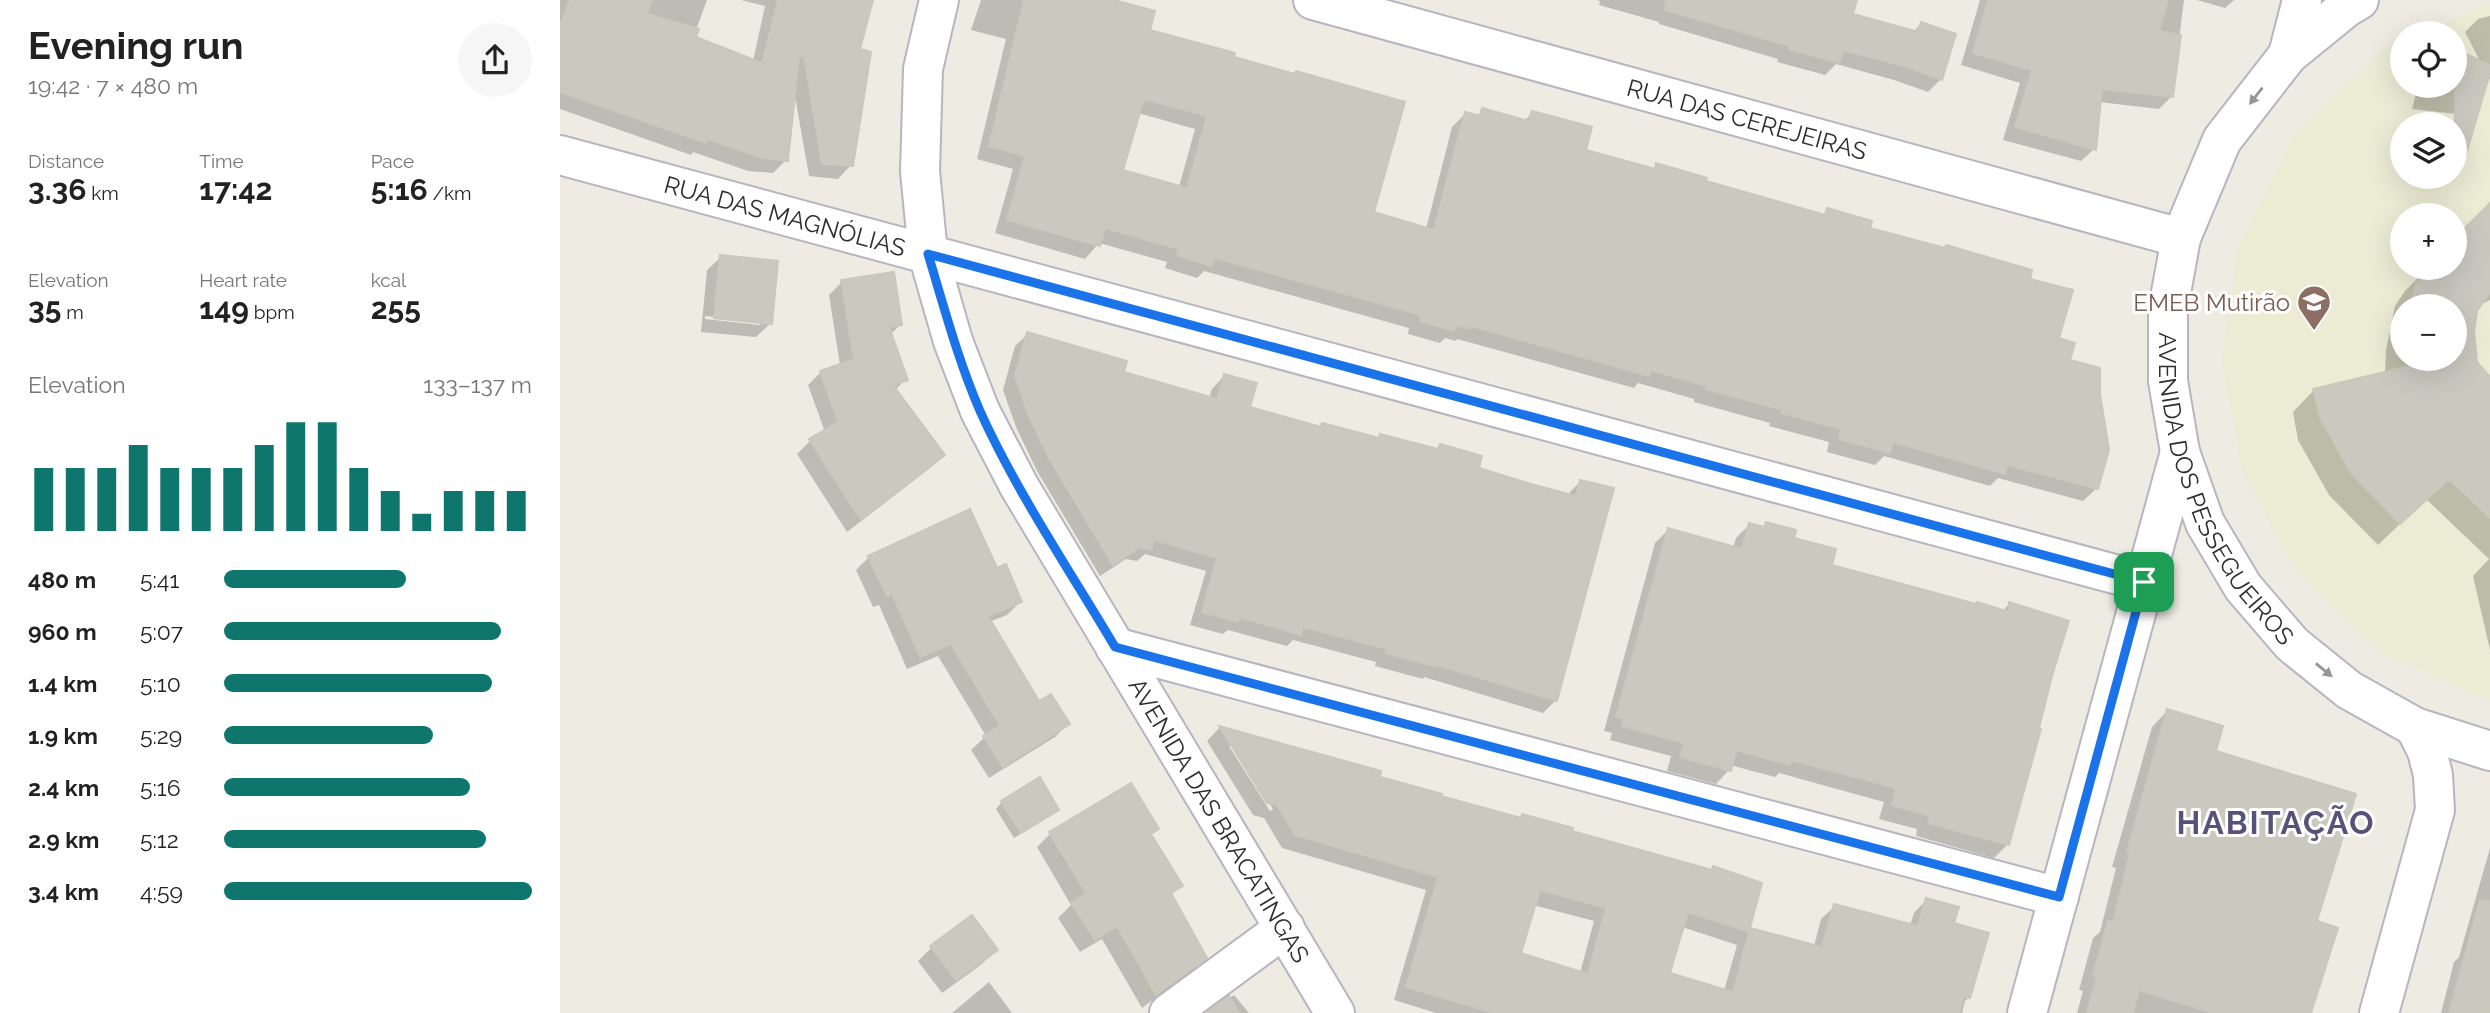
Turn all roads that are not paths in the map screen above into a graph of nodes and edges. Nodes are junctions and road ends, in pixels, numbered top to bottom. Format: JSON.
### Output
{"nodes":[{"id":1,"x":939,"y":0,"type":"edge"},
{"id":2,"x":1313,"y":0,"type":"edge"},
{"id":3,"x":2302,"y":0,"type":"edge"},
{"id":4,"x":2359,"y":0,"type":"edge"},
{"id":5,"x":2288,"y":55,"type":"junction"},
{"id":6,"x":560,"y":155,"type":"edge"},
{"id":7,"x":2181,"y":238,"type":"junction"},
{"id":8,"x":928,"y":254,"type":"junction"},
{"id":9,"x":2180,"y":452,"type":"junction"},
{"id":10,"x":2144,"y":582,"type":"junction"},
{"id":11,"x":1115,"y":647,"type":"junction"},
{"id":12,"x":2415,"y":727,"type":"junction"},
{"id":13,"x":2490,"y":753,"type":"edge"},
{"id":14,"x":2435,"y":810,"type":"junction"},
{"id":15,"x":2059,"y":897,"type":"junction"},
{"id":16,"x":1285,"y":928,"type":"junction"},
{"id":17,"x":1169,"y":1013,"type":"edge"},
{"id":18,"x":1335,"y":1013,"type":"edge"},
{"id":19,"x":2027,"y":1013,"type":"edge"},
{"id":20,"x":2379,"y":1013,"type":"edge"}],
"edges":[{"from":1,"to":8,"type":"street","name":"AVENIDA DAS BRACATINGAS"},
{"from":2,"to":7,"type":"street","name":"RUA DAS CEREJEIRAS"},
{"from":3,"to":5,"type":"street"},
{"from":4,"to":5,"type":"street","name":"AVENIDA DOS PESSEGUEIROS"},
{"from":5,"to":7,"type":"street","name":"AVENIDA DOS PESSEGUEIROS","one_way":true},
{"from":6,"to":8,"type":"street","name":"RUA DAS MAGNÓLIAS"},
{"from":7,"to":9,"type":"street","name":"AVENIDA DOS PESSEGUEIROS"},
{"from":8,"to":10,"type":"street","name":"RUA DAS MAGNÓLIAS"},
{"from":8,"to":11,"type":"street","name":"AVENIDA DAS BRACATINGAS"},
{"from":9,"to":10,"type":"street"},
{"from":9,"to":12,"type":"street","name":"AVENIDA DOS PESSEGUEIROS","one_way":true},
{"from":10,"to":15,"type":"street"},
{"from":11,"to":15,"type":"street"},
{"from":11,"to":16,"type":"street","name":"AVENIDA DAS BRACATINGAS"},
{"from":12,"to":13,"type":"street","name":"AVENIDA DOS PESSEGUEIROS"},
{"from":12,"to":14,"type":"street"},
{"from":13,"to":14,"type":"street"},
{"from":14,"to":20,"type":"street"},
{"from":15,"to":19,"type":"street"},
{"from":16,"to":17,"type":"street"},
{"from":16,"to":18,"type":"street","name":"AVENIDA DAS BRACATINGAS"}]}
